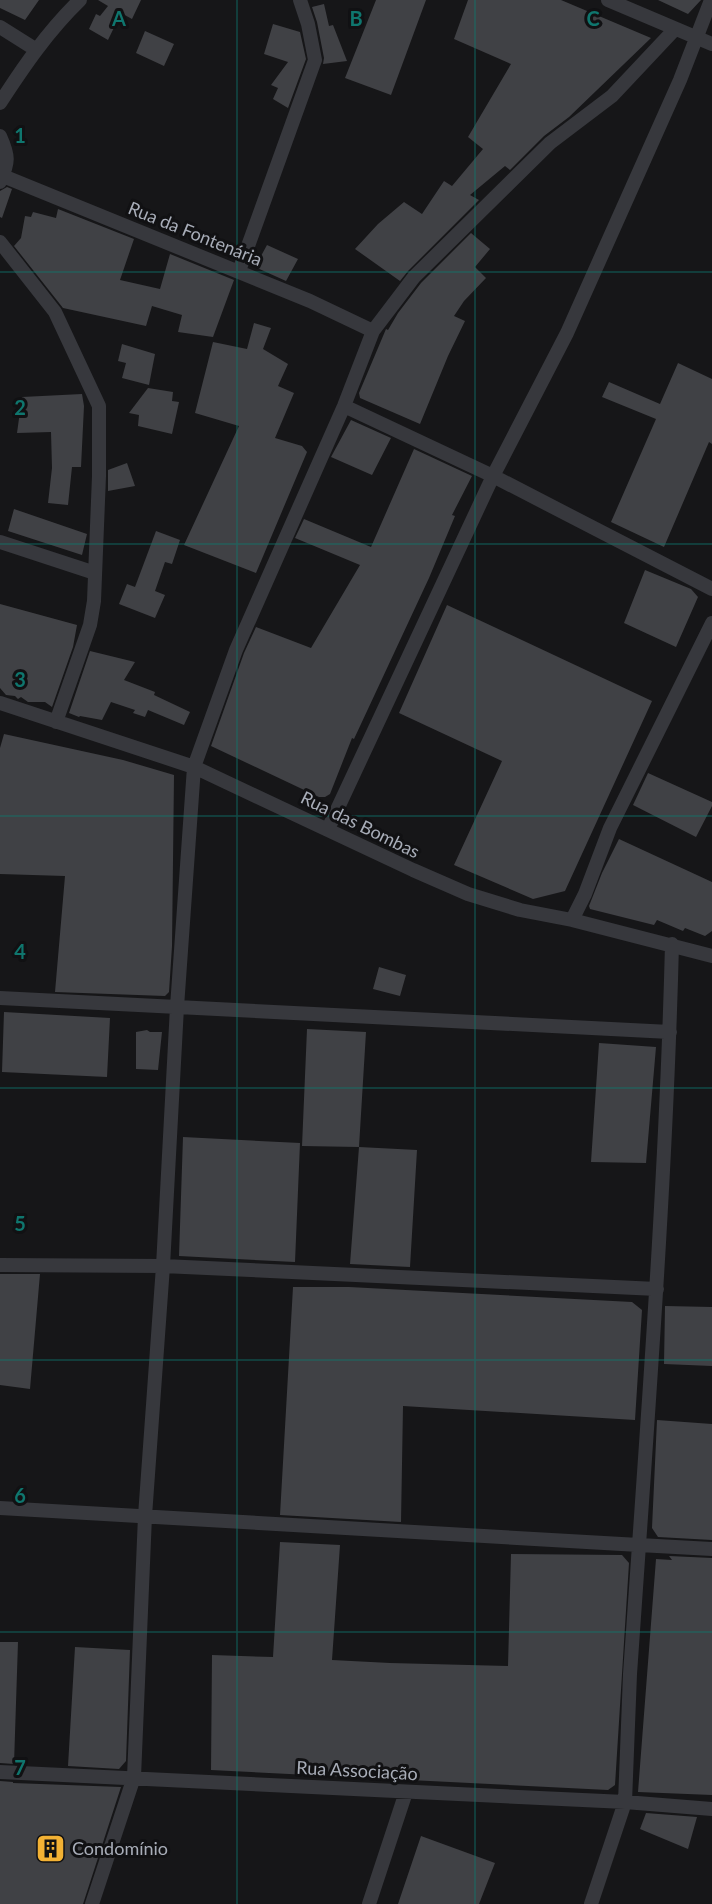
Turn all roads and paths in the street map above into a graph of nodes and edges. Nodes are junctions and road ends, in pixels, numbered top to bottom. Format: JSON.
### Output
{"nodes":[{"id":1,"x":80,"y":0,"type":"edge"},
{"id":2,"x":300,"y":0,"type":"edge"},
{"id":3,"x":608,"y":0,"type":"edge"},
{"id":4,"x":711,"y":0,"type":"edge"},
{"id":5,"x":0,"y":27,"type":"edge"},
{"id":6,"x":675,"y":29,"type":"junction"},
{"id":7,"x":698,"y":38,"type":"junction"},
{"id":8,"x":712,"y":44,"type":"edge"},
{"id":9,"x":35,"y":49,"type":"junction"},
{"id":10,"x":0,"y":103,"type":"edge"},
{"id":11,"x":0,"y":136,"type":"edge"},
{"id":12,"x":1,"y":179,"type":"edge"},
{"id":13,"x":0,"y":242,"type":"edge"},
{"id":14,"x":238,"y":271,"type":"junction"},
{"id":15,"x":372,"y":331,"type":"junction"},
{"id":16,"x":344,"y":406,"type":"junction"},
{"id":17,"x":493,"y":476,"type":"junction"},
{"id":18,"x":0,"y":542,"type":"edge"},
{"id":19,"x":96,"y":573,"type":"junction"},
{"id":20,"x":712,"y":589,"type":"edge"},
{"id":21,"x":712,"y":623,"type":"edge"},
{"id":22,"x":0,"y":703,"type":"edge"},
{"id":23,"x":56,"y":722,"type":"junction"},
{"id":24,"x":194,"y":767,"type":"junction"},
{"id":25,"x":328,"y":829,"type":"junction"},
{"id":26,"x":572,"y":920,"type":"junction"},
{"id":27,"x":672,"y":944,"type":"junction"},
{"id":28,"x":712,"y":956,"type":"edge"},
{"id":29,"x":0,"y":998,"type":"edge"},
{"id":30,"x":177,"y":1007,"type":"junction"},
{"id":31,"x":670,"y":1032,"type":"junction"},
{"id":32,"x":0,"y":1265,"type":"edge"},
{"id":33,"x":163,"y":1266,"type":"junction"},
{"id":34,"x":657,"y":1290,"type":"junction"},
{"id":35,"x":0,"y":1508,"type":"edge"},
{"id":36,"x":145,"y":1516,"type":"junction"},
{"id":37,"x":639,"y":1545,"type":"junction"},
{"id":38,"x":712,"y":1549,"type":"edge"},
{"id":39,"x":0,"y":1772,"type":"edge"},
{"id":40,"x":134,"y":1777,"type":"junction"},
{"id":41,"x":406,"y":1792,"type":"junction"},
{"id":42,"x":625,"y":1802,"type":"junction"},
{"id":43,"x":712,"y":1809,"type":"edge"},
{"id":44,"x":92,"y":1904,"type":"edge"},
{"id":45,"x":369,"y":1904,"type":"edge"},
{"id":46,"x":591,"y":1904,"type":"edge"}],
"edges":[{"from":1,"to":9,"type":"street"},
{"from":2,"to":14,"type":"street"},
{"from":3,"to":6,"type":"street"},
{"from":4,"to":7,"type":"street"},
{"from":5,"to":9,"type":"street"},
{"from":6,"to":7,"type":"street"},
{"from":6,"to":15,"type":"street"},
{"from":7,"to":8,"type":"street"},
{"from":7,"to":17,"type":"street"},
{"from":9,"to":10,"type":"street"},
{"from":11,"to":12,"type":"street"},
{"from":12,"to":14,"type":"street","name":"Rua da Fontenária"},
{"from":13,"to":19,"type":"street"},
{"from":14,"to":15,"type":"street","name":"Rua da Fontenária"},
{"from":15,"to":16,"type":"street"},
{"from":16,"to":17,"type":"street"},
{"from":16,"to":24,"type":"street"},
{"from":17,"to":20,"type":"street"},
{"from":17,"to":25,"type":"street"},
{"from":18,"to":19,"type":"street"},
{"from":19,"to":23,"type":"street"},
{"from":21,"to":26,"type":"street"},
{"from":22,"to":23,"type":"street","name":"Rua das Bombas"},
{"from":23,"to":24,"type":"street","name":"Rua das Bombas"},
{"from":24,"to":25,"type":"street","name":"Rua das Bombas"},
{"from":24,"to":30,"type":"street"},
{"from":25,"to":26,"type":"street","name":"Rua das Bombas"},
{"from":26,"to":27,"type":"street","name":"Rua das Bombas"},
{"from":27,"to":28,"type":"street","name":"Rua das Bombas"},
{"from":27,"to":31,"type":"street"},
{"from":29,"to":30,"type":"street"},
{"from":30,"to":31,"type":"street"},
{"from":30,"to":33,"type":"street"},
{"from":31,"to":34,"type":"street"},
{"from":32,"to":33,"type":"street"},
{"from":33,"to":34,"type":"street"},
{"from":33,"to":36,"type":"street"},
{"from":34,"to":37,"type":"street"},
{"from":35,"to":36,"type":"street"},
{"from":36,"to":37,"type":"street"},
{"from":36,"to":40,"type":"street"},
{"from":37,"to":38,"type":"street"},
{"from":37,"to":42,"type":"street"},
{"from":39,"to":40,"type":"street","name":"Rua Associação"},
{"from":40,"to":41,"type":"street","name":"Rua Associação"},
{"from":40,"to":44,"type":"street"},
{"from":41,"to":42,"type":"street","name":"Rua Associação"},
{"from":41,"to":45,"type":"street"},
{"from":42,"to":43,"type":"street","name":"Rua Associação"},
{"from":42,"to":46,"type":"street"}]}
